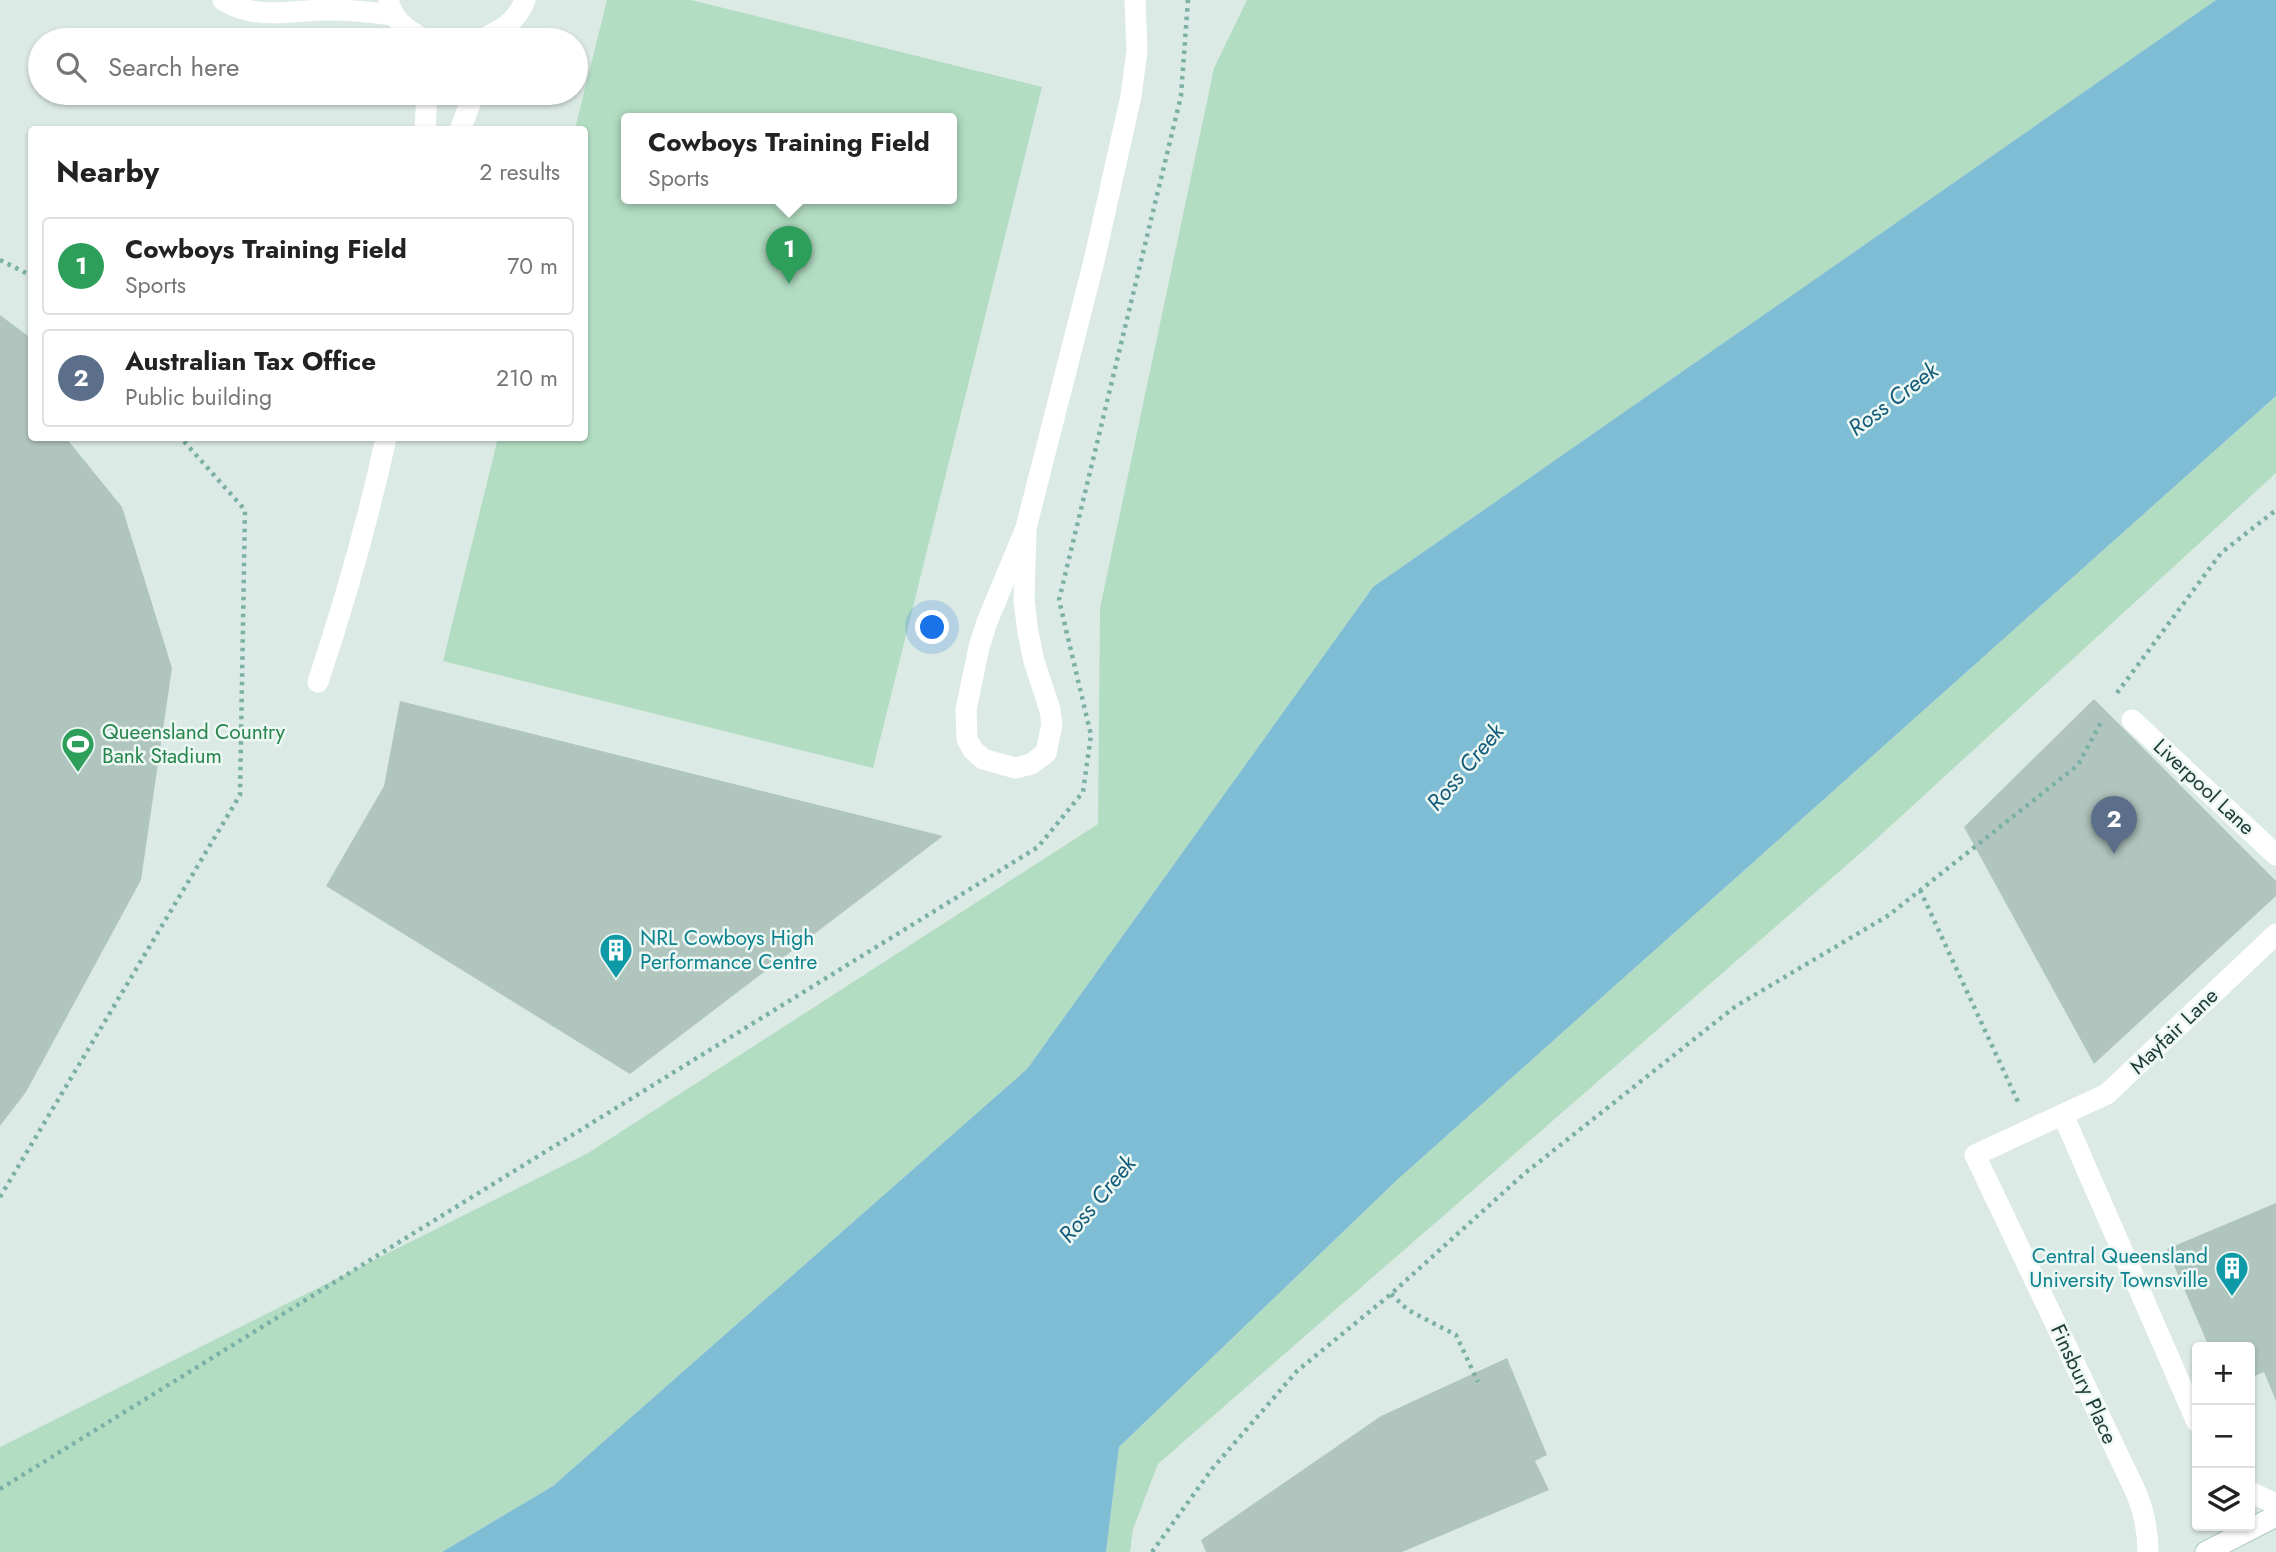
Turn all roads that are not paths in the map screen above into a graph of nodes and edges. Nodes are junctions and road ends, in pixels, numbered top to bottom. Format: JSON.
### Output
{"nodes":[{"id":1,"x":525,"y":0,"type":"edge"},
{"id":2,"x":1135,"y":0,"type":"edge"},
{"id":3,"x":234,"y":3,"type":"edge"},
{"id":4,"x":399,"y":21,"type":"edge"},
{"id":5,"x":508,"y":28,"type":"edge"},
{"id":6,"x":426,"y":105,"type":"edge"},
{"id":7,"x":469,"y":105,"type":"edge"},
{"id":8,"x":425,"y":126,"type":"edge"},
{"id":9,"x":462,"y":126,"type":"edge"},
{"id":10,"x":385,"y":441,"type":"edge"},
{"id":11,"x":1026,"y":528,"type":"junction"},
{"id":12,"x":318,"y":682,"type":"dead end"},
{"id":13,"x":2132,"y":720,"type":"dead end"},
{"id":14,"x":2276,"y":855,"type":"edge"},
{"id":15,"x":2276,"y":934,"type":"edge"},
{"id":16,"x":2063,"y":1115,"type":"junction"},
{"id":17,"x":2192,"y":1411,"type":"edge"},
{"id":18,"x":2255,"y":1494,"type":"edge"},
{"id":19,"x":2276,"y":1503,"type":"edge"},
{"id":20,"x":2276,"y":1517,"type":"edge"},
{"id":21,"x":2148,"y":1552,"type":"edge"},
{"id":22,"x":2206,"y":1552,"type":"edge"}],
"edges":[{"from":1,"to":5,"type":"main road"},
{"from":2,"to":11,"type":"main road"},
{"from":3,"to":4,"type":"main road"},
{"from":6,"to":8,"type":"main road"},
{"from":7,"to":9,"type":"main road"},
{"from":10,"to":12,"type":"main road"},
{"from":11,"to":11,"type":"main road"},
{"from":13,"to":14,"type":"main road","name":"Liverpool Lane"},
{"from":15,"to":16,"type":"main road","name":"Mayfair Lane"},
{"from":16,"to":17,"type":"main road"},
{"from":16,"to":21,"type":"main road","name":"Finsbury Place"},
{"from":18,"to":19,"type":"main road"},
{"from":20,"to":22,"type":"main road"}]}
